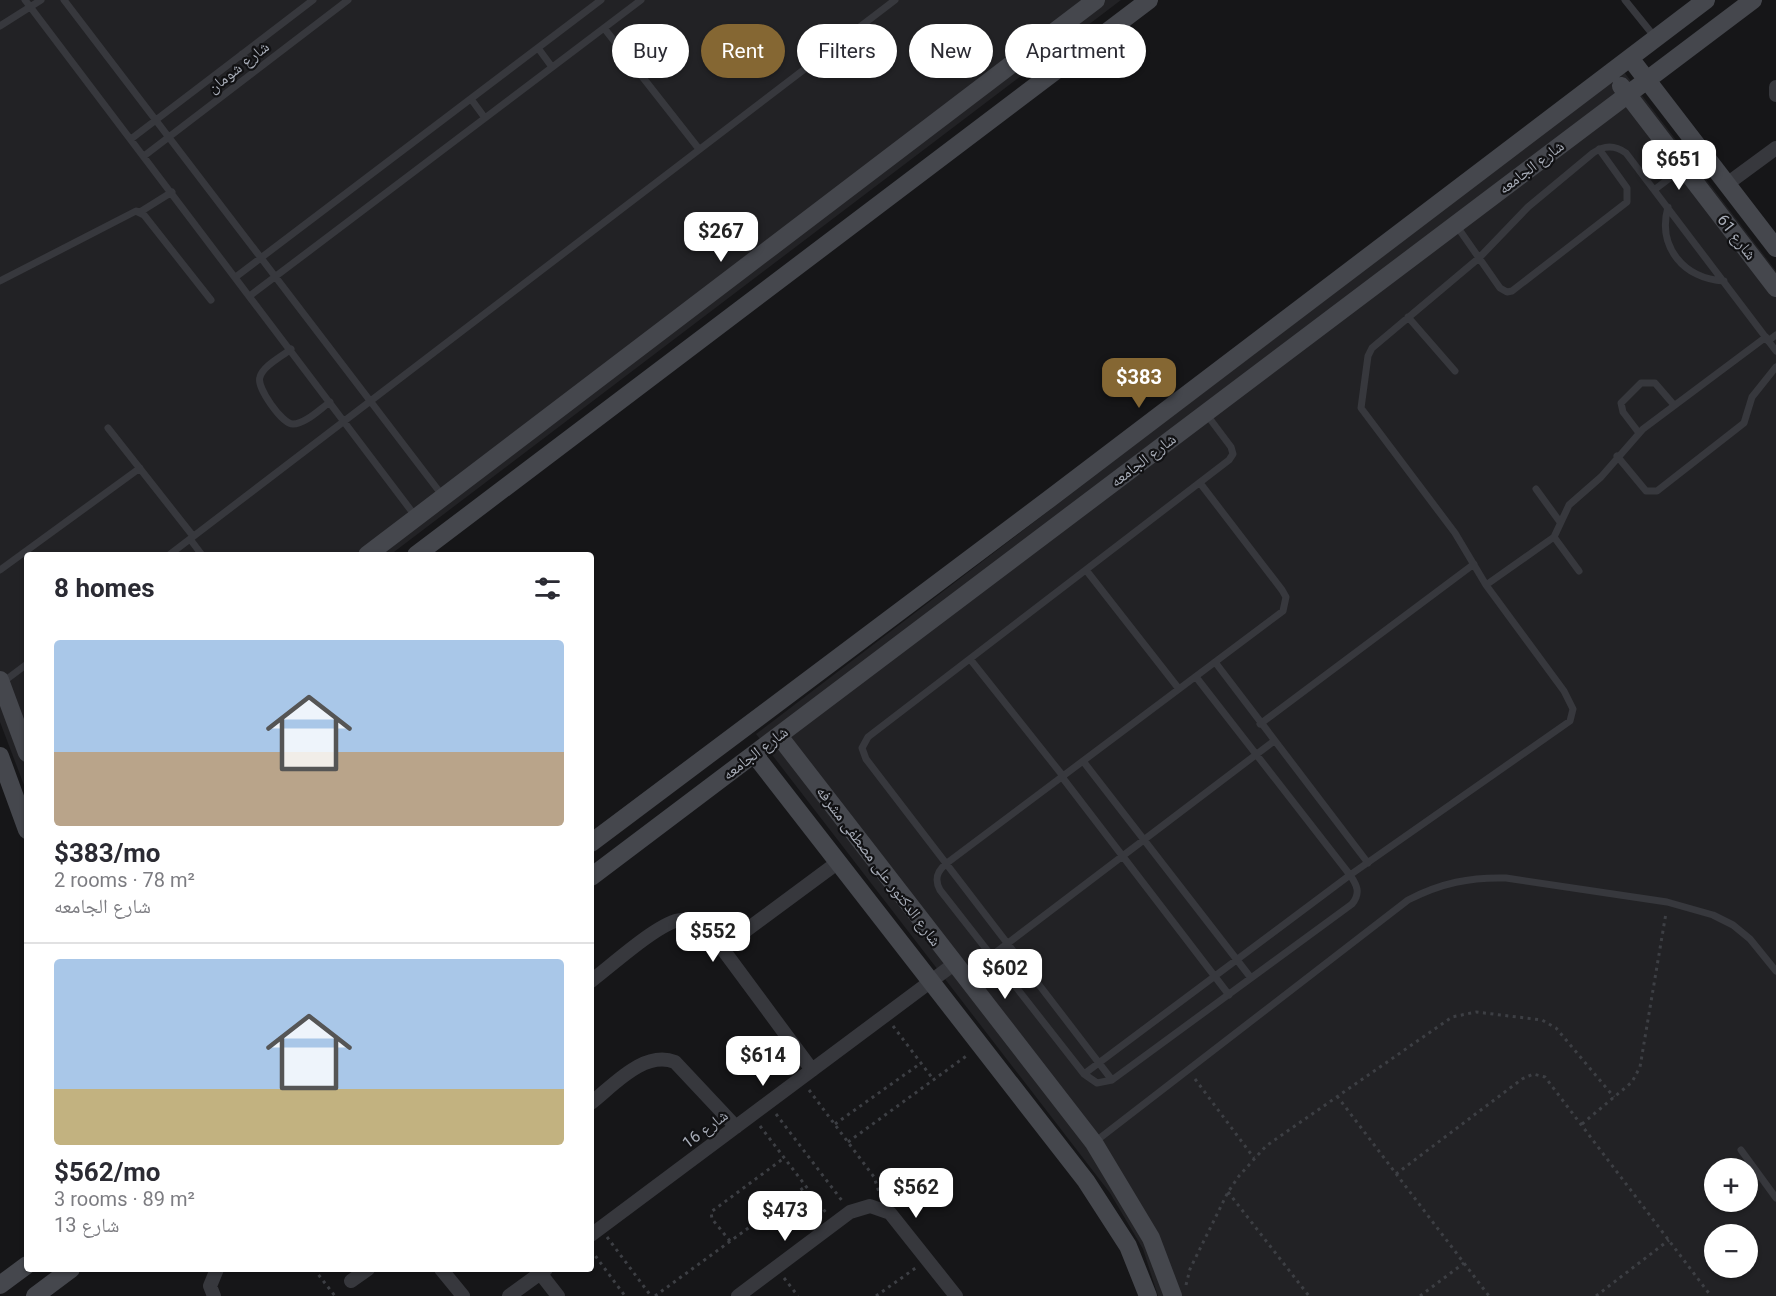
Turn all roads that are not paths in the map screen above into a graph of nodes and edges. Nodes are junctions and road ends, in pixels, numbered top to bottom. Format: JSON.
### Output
{"nodes":[{"id":1,"x":25,"y":0,"type":"edge"},
{"id":2,"x":41,"y":0,"type":"edge"},
{"id":3,"x":64,"y":0,"type":"edge"},
{"id":4,"x":313,"y":0,"type":"edge"},
{"id":5,"x":348,"y":0,"type":"edge"},
{"id":6,"x":601,"y":0,"type":"edge"},
{"id":7,"x":641,"y":0,"type":"edge"},
{"id":8,"x":895,"y":0,"type":"edge"},
{"id":9,"x":1096,"y":0,"type":"edge"},
{"id":10,"x":1149,"y":0,"type":"edge"},
{"id":11,"x":1625,"y":0,"type":"edge"},
{"id":12,"x":1706,"y":0,"type":"edge"},
{"id":13,"x":1753,"y":0,"type":"edge"},
{"id":14,"x":339,"y":3,"type":"edge"},
{"id":15,"x":31,"y":7,"type":"junction"},
{"id":16,"x":0,"y":26,"type":"edge"},
{"id":17,"x":604,"y":28,"type":"junction"},
{"id":18,"x":1656,"y":38,"type":"junction"},
{"id":19,"x":538,"y":48,"type":"junction"},
{"id":20,"x":242,"y":54,"type":"junction"},
{"id":21,"x":1630,"y":58,"type":"junction"},
{"id":22,"x":552,"y":67,"type":"junction"},
{"id":23,"x":255,"y":71,"type":"junction"},
{"id":24,"x":1611,"y":73,"type":"junction"},
{"id":25,"x":1647,"y":80,"type":"junction"},
{"id":26,"x":1776,"y":87,"type":"edge"},
{"id":27,"x":1628,"y":94,"type":"junction"},
{"id":28,"x":1776,"y":95,"type":"edge"},
{"id":29,"x":471,"y":99,"type":"junction"},
{"id":30,"x":485,"y":118,"type":"junction"},
{"id":31,"x":157,"y":119,"type":"junction"},
{"id":32,"x":170,"y":137,"type":"junction"},
{"id":33,"x":131,"y":139,"type":"junction"},
{"id":34,"x":1776,"y":148,"type":"edge"},
{"id":35,"x":699,"y":149,"type":"junction"},
{"id":36,"x":1599,"y":149,"type":"junction"},
{"id":37,"x":144,"y":156,"type":"junction"},
{"id":38,"x":1683,"y":168,"type":"junction"},
{"id":39,"x":1727,"y":184,"type":"junction"},
{"id":40,"x":1654,"y":190,"type":"junction"},
{"id":41,"x":172,"y":192,"type":"junction"},
{"id":42,"x":1668,"y":207,"type":"junction"},
{"id":43,"x":140,"y":212,"type":"junction"},
{"id":44,"x":1456,"y":225,"type":"junction"},
{"id":45,"x":1776,"y":248,"type":"edge"},
{"id":46,"x":262,"y":258,"type":"junction"},
{"id":47,"x":1479,"y":258,"type":"junction"},
{"id":48,"x":237,"y":276,"type":"junction"},
{"id":49,"x":275,"y":277,"type":"junction"},
{"id":50,"x":0,"y":281,"type":"edge"},
{"id":51,"x":1724,"y":282,"type":"junction"},
{"id":52,"x":1776,"y":288,"type":"edge"},
{"id":53,"x":251,"y":295,"type":"junction"},
{"id":54,"x":211,"y":300,"type":"dead end"},
{"id":55,"x":1408,"y":317,"type":"junction"},
{"id":56,"x":1776,"y":335,"type":"edge"},
{"id":57,"x":1767,"y":339,"type":"junction"},
{"id":58,"x":291,"y":349,"type":"junction"},
{"id":59,"x":1776,"y":351,"type":"edge"},
{"id":60,"x":1776,"y":368,"type":"edge"},
{"id":61,"x":1455,"y":371,"type":"dead end"},
{"id":62,"x":369,"y":401,"type":"junction"},
{"id":63,"x":330,"y":402,"type":"junction"},
{"id":64,"x":1674,"y":405,"type":"junction"},
{"id":65,"x":1205,"y":413,"type":"junction"},
{"id":66,"x":343,"y":421,"type":"junction"},
{"id":67,"x":108,"y":428,"type":"dead end"},
{"id":68,"x":1639,"y":433,"type":"junction"},
{"id":69,"x":1617,"y":456,"type":"junction"},
{"id":70,"x":140,"y":468,"type":"junction"},
{"id":71,"x":1200,"y":483,"type":"junction"},
{"id":72,"x":1536,"y":489,"type":"dead end"},
{"id":73,"x":443,"y":497,"type":"junction"},
{"id":74,"x":1048,"y":500,"type":"junction"},
{"id":75,"x":417,"y":518,"type":"junction"},
{"id":76,"x":461,"y":520,"type":"junction"},
{"id":77,"x":1064,"y":520,"type":"junction"},
{"id":78,"x":1560,"y":522,"type":"junction"},
{"id":79,"x":192,"y":537,"type":"junction"},
{"id":80,"x":1554,"y":537,"type":"junction"},
{"id":81,"x":434,"y":541,"type":"junction"},
{"id":82,"x":25,"y":552,"type":"edge"},
{"id":83,"x":173,"y":552,"type":"edge"},
{"id":84,"x":200,"y":552,"type":"edge"},
{"id":85,"x":372,"y":552,"type":"edge"},
{"id":86,"x":420,"y":552,"type":"edge"},
{"id":87,"x":24,"y":553,"type":"edge"},
{"id":88,"x":1474,"y":564,"type":"junction"},
{"id":89,"x":0,"y":570,"type":"edge"},
{"id":90,"x":1086,"y":570,"type":"junction"},
{"id":91,"x":1579,"y":571,"type":"dead end"},
{"id":92,"x":1486,"y":585,"type":"junction"},
{"id":93,"x":970,"y":659,"type":"junction"},
{"id":94,"x":1215,"y":662,"type":"junction"},
{"id":95,"x":24,"y":666,"type":"edge"},
{"id":96,"x":1196,"y":676,"type":"junction"},
{"id":97,"x":1,"y":682,"type":"edge"},
{"id":98,"x":1179,"y":689,"type":"junction"},
{"id":99,"x":1260,"y":724,"type":"junction"},
{"id":100,"x":779,"y":736,"type":"junction"},
{"id":101,"x":1274,"y":741,"type":"junction"},
{"id":102,"x":24,"y":745,"type":"edge"},
{"id":103,"x":754,"y":754,"type":"junction"},
{"id":104,"x":1256,"y":754,"type":"junction"},
{"id":105,"x":0,"y":756,"type":"edge"},
{"id":106,"x":1083,"y":761,"type":"junction"},
{"id":107,"x":1062,"y":777,"type":"junction"},
{"id":108,"x":24,"y":815,"type":"edge"},
{"id":109,"x":1144,"y":840,"type":"junction"},
{"id":110,"x":594,"y":841,"type":"edge"},
{"id":111,"x":1122,"y":856,"type":"junction"},
{"id":112,"x":837,"y":863,"type":"junction"},
{"id":113,"x":947,"y":863,"type":"junction"},
{"id":114,"x":1368,"y":864,"type":"junction"},
{"id":115,"x":594,"y":875,"type":"edge"},
{"id":116,"x":1350,"y":875,"type":"junction"},
{"id":117,"x":1008,"y":943,"type":"junction"},
{"id":118,"x":722,"y":948,"type":"junction"},
{"id":119,"x":991,"y":956,"type":"junction"},
{"id":120,"x":1236,"y":960,"type":"junction"},
{"id":121,"x":954,"y":964,"type":"junction"},
{"id":122,"x":1776,"y":971,"type":"edge"},
{"id":123,"x":1215,"y":976,"type":"junction"},
{"id":124,"x":1251,"y":978,"type":"junction"},
{"id":125,"x":594,"y":979,"type":"edge"},
{"id":126,"x":930,"y":982,"type":"junction"},
{"id":127,"x":1229,"y":995,"type":"junction"},
{"id":128,"x":1099,"y":1063,"type":"junction"},
{"id":129,"x":812,"y":1070,"type":"junction"},
{"id":130,"x":1084,"y":1074,"type":"junction"},
{"id":131,"x":1112,"y":1080,"type":"junction"},
{"id":132,"x":594,"y":1101,"type":"edge"},
{"id":133,"x":736,"y":1127,"type":"junction"},
{"id":134,"x":1094,"y":1143,"type":"junction"},
{"id":135,"x":1741,"y":1150,"type":"dead end"},
{"id":136,"x":1776,"y":1198,"type":"edge"},
{"id":137,"x":596,"y":1232,"type":"edge"},
{"id":138,"x":24,"y":1267,"type":"edge"},
{"id":139,"x":67,"y":1272,"type":"edge"},
{"id":140,"x":215,"y":1272,"type":"edge"},
{"id":141,"x":364,"y":1272,"type":"edge"},
{"id":142,"x":443,"y":1272,"type":"edge"},
{"id":143,"x":537,"y":1272,"type":"edge"},
{"id":144,"x":351,"y":1281,"type":"dead end"},
{"id":145,"x":0,"y":1285,"type":"edge"},
{"id":146,"x":1180,"y":1292,"type":"edge"},
{"id":147,"x":38,"y":1295,"type":"edge"},
{"id":148,"x":211,"y":1295,"type":"edge"},
{"id":149,"x":463,"y":1296,"type":"edge"},
{"id":150,"x":509,"y":1296,"type":"edge"},
{"id":151,"x":558,"y":1296,"type":"edge"},
{"id":152,"x":738,"y":1296,"type":"edge"},
{"id":153,"x":956,"y":1296,"type":"edge"},
{"id":154,"x":1148,"y":1296,"type":"edge"}],
"edges":[{"from":1,"to":15,"type":"lane"},
{"from":2,"to":15,"type":"lane"},
{"from":3,"to":31,"type":"lane"},
{"from":4,"to":20,"type":"lane","name":"شارع شومان"},
{"from":5,"to":14,"type":"lane","name":"شارع شومان"},
{"from":6,"to":19,"type":"lane"},
{"from":7,"to":17,"type":"lane"},
{"from":8,"to":35,"type":"lane"},
{"from":9,"to":73,"type":"main road"},
{"from":10,"to":76,"type":"main road"},
{"from":11,"to":18,"type":"lane"},
{"from":12,"to":18,"type":"main road","name":"شارع الجامعه"},
{"from":13,"to":25,"type":"main road","name":"شارع الجامعه"},
{"from":14,"to":23,"type":"lane","name":"شارع شومان"},
{"from":15,"to":16,"type":"lane"},
{"from":15,"to":33,"type":"lane"},
{"from":17,"to":22,"type":"lane"},
{"from":17,"to":35,"type":"lane"},
{"from":18,"to":21,"type":"main road","name":"شارع الجامعه"},
{"from":19,"to":22,"type":"lane"},
{"from":19,"to":29,"type":"lane"},
{"from":20,"to":23,"type":"lane"},
{"from":20,"to":31,"type":"lane","name":"شارع شومان"},
{"from":21,"to":24,"type":"main road","name":"شارع الجامعه"},
{"from":21,"to":25,"type":"main road","name":"شارع 61"},
{"from":22,"to":30,"type":"lane"},
{"from":23,"to":32,"type":"lane","name":"شارع شومان"},
{"from":24,"to":27,"type":"main road","name":"شارع 61"},
{"from":24,"to":74,"type":"main road","name":"شارع الجامعه"},
{"from":25,"to":27,"type":"main road","name":"شارع الجامعه"},
{"from":25,"to":39,"type":"main road","name":"شارع 61"},
{"from":26,"to":28,"type":"street"},
{"from":27,"to":38,"type":"main road","name":"شارع 61"},
{"from":27,"to":44,"type":"main road","name":"شارع الجامعه"},
{"from":29,"to":30,"type":"lane"},
{"from":29,"to":46,"type":"lane"},
{"from":30,"to":49,"type":"lane"},
{"from":31,"to":32,"type":"lane"},
{"from":31,"to":33,"type":"lane","name":"شارع شومان"},
{"from":32,"to":37,"type":"lane","name":"شارع شومان"},
{"from":32,"to":46,"type":"lane"},
{"from":33,"to":37,"type":"lane"},
{"from":34,"to":39,"type":"street"},
{"from":35,"to":62,"type":"lane"},
{"from":36,"to":40,"type":"lane"},
{"from":36,"to":47,"type":"lane"},
{"from":36,"to":47,"type":"lane"},
{"from":37,"to":41,"type":"lane"},
{"from":38,"to":40,"type":"lane"},
{"from":38,"to":52,"type":"main road","name":"شارع 61"},
{"from":39,"to":45,"type":"main road","name":"شارع 61"},
{"from":40,"to":42,"type":"lane"},
{"from":41,"to":43,"type":"lane"},
{"from":41,"to":48,"type":"lane"},
{"from":42,"to":51,"type":"lane"},
{"from":42,"to":51,"type":"lane"},
{"from":43,"to":50,"type":"lane"},
{"from":43,"to":54,"type":"lane"},
{"from":44,"to":47,"type":"lane"},
{"from":44,"to":65,"type":"main road","name":"شارع الجامعه"},
{"from":46,"to":48,"type":"lane"},
{"from":46,"to":49,"type":"lane"},
{"from":47,"to":55,"type":"lane"},
{"from":48,"to":53,"type":"lane"},
{"from":49,"to":53,"type":"lane"},
{"from":49,"to":62,"type":"lane"},
{"from":51,"to":57,"type":"lane"},
{"from":53,"to":58,"type":"lane"},
{"from":55,"to":61,"type":"lane"},
{"from":55,"to":88,"type":"lane"},
{"from":56,"to":57,"type":"lane"},
{"from":57,"to":59,"type":"lane"},
{"from":57,"to":64,"type":"lane"},
{"from":58,"to":63,"type":"lane"},
{"from":58,"to":63,"type":"lane"},
{"from":60,"to":69,"type":"lane"},
{"from":62,"to":66,"type":"lane"},
{"from":62,"to":73,"type":"lane"},
{"from":63,"to":66,"type":"lane"},
{"from":64,"to":68,"type":"lane"},
{"from":64,"to":68,"type":"lane"},
{"from":65,"to":71,"type":"lane"},
{"from":65,"to":77,"type":"main road","name":"شارع الجامعه"},
{"from":66,"to":75,"type":"lane"},
{"from":66,"to":79,"type":"lane"},
{"from":67,"to":70,"type":"lane"},
{"from":68,"to":69,"type":"lane"},
{"from":69,"to":78,"type":"lane"},
{"from":70,"to":79,"type":"lane"},
{"from":70,"to":82,"type":"lane"},
{"from":71,"to":90,"type":"lane"},
{"from":71,"to":94,"type":"lane"},
{"from":72,"to":78,"type":"lane"},
{"from":73,"to":75,"type":"main road"},
{"from":73,"to":76,"type":"main road"},
{"from":74,"to":77,"type":"main road"},
{"from":74,"to":110,"type":"main road","name":"شارع الجامعه"},
{"from":75,"to":81,"type":"main road"},
{"from":75,"to":85,"type":"main road"},
{"from":76,"to":81,"type":"main road"},
{"from":77,"to":100,"type":"main road","name":"شارع الجامعه"},
{"from":78,"to":80,"type":"lane"},
{"from":79,"to":83,"type":"lane"},
{"from":79,"to":84,"type":"lane"},
{"from":80,"to":91,"type":"lane"},
{"from":80,"to":92,"type":"lane"},
{"from":81,"to":86,"type":"main road"},
{"from":87,"to":89,"type":"lane"},
{"from":88,"to":92,"type":"lane"},
{"from":88,"to":99,"type":"lane"},
{"from":90,"to":93,"type":"lane"},
{"from":90,"to":98,"type":"lane"},
{"from":92,"to":114,"type":"lane"},
{"from":93,"to":107,"type":"lane"},
{"from":93,"to":113,"type":"lane"},
{"from":94,"to":96,"type":"lane"},
{"from":94,"to":99,"type":"lane"},
{"from":95,"to":97,"type":"lane"},
{"from":96,"to":98,"type":"lane"},
{"from":96,"to":104,"type":"lane"},
{"from":97,"to":102,"type":"main road"},
{"from":98,"to":106,"type":"lane"},
{"from":99,"to":101,"type":"lane"},
{"from":100,"to":103,"type":"main road","name":"شارع الجامعه"},
{"from":100,"to":121,"type":"main road","name":"شارع الدكتور على مصطفى مشرفه"},
{"from":101,"to":104,"type":"lane"},
{"from":101,"to":114,"type":"lane"},
{"from":103,"to":112,"type":"main road","name":"شارع الدكتور على مصطفى مشرفه"},
{"from":103,"to":115,"type":"main road","name":"شارع الجامعه"},
{"from":104,"to":109,"type":"lane"},
{"from":104,"to":116,"type":"lane"},
{"from":105,"to":108,"type":"main road"},
{"from":106,"to":107,"type":"lane"},
{"from":106,"to":109,"type":"lane"},
{"from":107,"to":111,"type":"lane"},
{"from":107,"to":113,"type":"lane"},
{"from":109,"to":111,"type":"lane"},
{"from":109,"to":120,"type":"lane"},
{"from":111,"to":117,"type":"lane"},
{"from":111,"to":123,"type":"lane"},
{"from":112,"to":118,"type":"street"},
{"from":112,"to":126,"type":"main road","name":"شارع الدكتور على مصطفى مشرفه"},
{"from":113,"to":117,"type":"lane"},
{"from":113,"to":119,"type":"lane"},
{"from":114,"to":116,"type":"lane"},
{"from":116,"to":120,"type":"lane"},
{"from":116,"to":124,"type":"lane"},
{"from":117,"to":119,"type":"lane"},
{"from":117,"to":128,"type":"lane"},
{"from":118,"to":125,"type":"street"},
{"from":118,"to":129,"type":"street"},
{"from":119,"to":130,"type":"lane"},
{"from":120,"to":123,"type":"lane"},
{"from":120,"to":124,"type":"lane"},
{"from":121,"to":126,"type":"street","name":"شارع 16"},
{"from":121,"to":134,"type":"main road","name":"شارع الدكتور على مصطفى مشرفه"},
{"from":122,"to":134,"type":"lane"},
{"from":123,"to":127,"type":"lane"},
{"from":123,"to":128,"type":"lane"},
{"from":124,"to":127,"type":"lane"},
{"from":126,"to":129,"type":"street","name":"شارع 16"},
{"from":126,"to":154,"type":"main road","name":"شارع الدكتور على مصطفى مشرفه"},
{"from":127,"to":131,"type":"lane"},
{"from":128,"to":130,"type":"lane"},
{"from":128,"to":131,"type":"lane"},
{"from":129,"to":133,"type":"street","name":"شارع 16"},
{"from":130,"to":131,"type":"lane"},
{"from":132,"to":133,"type":"street"},
{"from":133,"to":137,"type":"street","name":"شارع 16"},
{"from":134,"to":146,"type":"main road","name":"شارع الدكتور على مصطفى مشرفه"},
{"from":135,"to":136,"type":"lane"},
{"from":138,"to":145,"type":"main road"},
{"from":139,"to":147,"type":"main road"},
{"from":140,"to":148,"type":"street"},
{"from":141,"to":144,"type":"street"},
{"from":142,"to":149,"type":"street"},
{"from":143,"to":150,"type":"street"},
{"from":143,"to":151,"type":"street"},
{"from":152,"to":153,"type":"street"}]}
